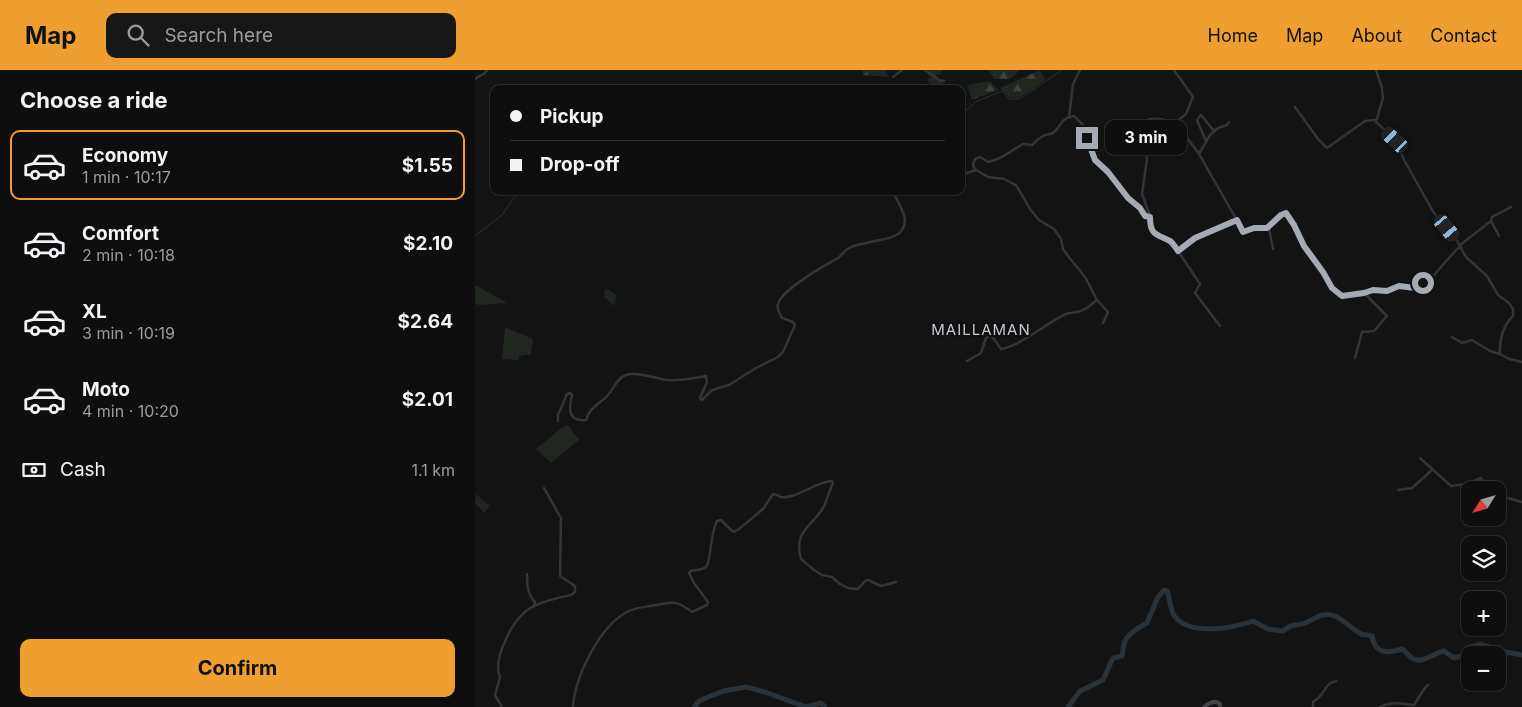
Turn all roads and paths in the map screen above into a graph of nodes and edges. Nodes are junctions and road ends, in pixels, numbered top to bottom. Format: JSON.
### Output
{"nodes":[{"id":1,"x":487,"y":70,"type":"edge"},
{"id":2,"x":902,"y":70,"type":"edge"},
{"id":3,"x":925,"y":70,"type":"edge"},
{"id":4,"x":1080,"y":70,"type":"edge"},
{"id":5,"x":1174,"y":70,"type":"edge"},
{"id":6,"x":1376,"y":70,"type":"edge"},
{"id":7,"x":893,"y":77,"type":"dead end"},
{"id":8,"x":475,"y":79,"type":"edge"},
{"id":9,"x":944,"y":81,"type":"dead end"},
{"id":10,"x":1295,"y":107,"type":"dead end"},
{"id":11,"x":1069,"y":117,"type":"junction"},
{"id":12,"x":1375,"y":120,"type":"junction"},
{"id":13,"x":1229,"y":122,"type":"dead end"},
{"id":14,"x":1175,"y":123,"type":"junction"},
{"id":15,"x":1214,"y":131,"type":"junction"},
{"id":16,"x":1206,"y":141,"type":"junction"},
{"id":17,"x":1199,"y":154,"type":"junction"},
{"id":18,"x":976,"y":170,"type":"junction"},
{"id":19,"x":965,"y":174,"type":"edge"},
{"id":20,"x":894,"y":195,"type":"edge"},
{"id":21,"x":1511,"y":207,"type":"dead end"},
{"id":22,"x":1150,"y":217,"type":"junction"},
{"id":23,"x":1237,"y":220,"type":"junction"},
{"id":24,"x":1491,"y":221,"type":"junction"},
{"id":25,"x":1269,"y":227,"type":"junction"},
{"id":26,"x":1499,"y":236,"type":"dead end"},
{"id":27,"x":1461,"y":246,"type":"junction"},
{"id":28,"x":1273,"y":249,"type":"dead end"},
{"id":29,"x":1178,"y":251,"type":"junction"},
{"id":30,"x":1364,"y":293,"type":"junction"},
{"id":31,"x":1097,"y":300,"type":"junction"},
{"id":32,"x":1103,"y":323,"type":"dead end"},
{"id":33,"x":1220,"y":326,"type":"dead end"},
{"id":34,"x":1453,"y":337,"type":"dead end"},
{"id":35,"x":1500,"y":354,"type":"junction"},
{"id":36,"x":1355,"y":358,"type":"dead end"},
{"id":37,"x":967,"y":361,"type":"dead end"},
{"id":38,"x":1522,"y":362,"type":"edge"},
{"id":39,"x":558,"y":421,"type":"dead end"},
{"id":40,"x":1420,"y":458,"type":"dead end"},
{"id":41,"x":1432,"y":470,"type":"junction"},
{"id":42,"x":1461,"y":485,"type":"edge"},
{"id":43,"x":544,"y":488,"type":"dead end"},
{"id":44,"x":1398,"y":490,"type":"dead end"},
{"id":45,"x":1506,"y":498,"type":"edge"},
{"id":46,"x":1522,"y":502,"type":"edge"},
{"id":47,"x":527,"y":574,"type":"dead end"},
{"id":48,"x":896,"y":582,"type":"dead end"},
{"id":49,"x":534,"y":606,"type":"junction"},
{"id":50,"x":1336,"y":681,"type":"dead end"},
{"id":51,"x":1428,"y":685,"type":"dead end"},
{"id":52,"x":501,"y":707,"type":"edge"},
{"id":53,"x":573,"y":707,"type":"edge"},
{"id":54,"x":1205,"y":707,"type":"edge"},
{"id":55,"x":1220,"y":707,"type":"edge"},
{"id":56,"x":1313,"y":707,"type":"edge"},
{"id":57,"x":1380,"y":707,"type":"edge"}],
"edges":[{"from":1,"to":8,"type":"street"},
{"from":2,"to":7,"type":"street"},
{"from":3,"to":9,"type":"street"},
{"from":4,"to":11,"type":"street"},
{"from":5,"to":14,"type":"street"},
{"from":6,"to":12,"type":"street"},
{"from":10,"to":12,"type":"street"},
{"from":11,"to":18,"type":"street"},
{"from":11,"to":22,"type":"street"},
{"from":12,"to":27,"type":"street"},
{"from":13,"to":15,"type":"street"},
{"from":14,"to":17,"type":"street"},
{"from":14,"to":22,"type":"street"},
{"from":15,"to":16,"type":"street"},
{"from":15,"to":16,"type":"street"},
{"from":16,"to":17,"type":"street"},
{"from":17,"to":23,"type":"street"},
{"from":18,"to":19,"type":"street"},
{"from":18,"to":31,"type":"street"},
{"from":20,"to":39,"type":"street"},
{"from":21,"to":24,"type":"street"},
{"from":22,"to":29,"type":"street"},
{"from":23,"to":25,"type":"street"},
{"from":23,"to":29,"type":"street"},
{"from":24,"to":26,"type":"street"},
{"from":24,"to":27,"type":"street"},
{"from":25,"to":28,"type":"street"},
{"from":25,"to":30,"type":"street"},
{"from":27,"to":30,"type":"street"},
{"from":27,"to":35,"type":"street"},
{"from":29,"to":33,"type":"street"},
{"from":30,"to":36,"type":"street"},
{"from":31,"to":32,"type":"street"},
{"from":31,"to":37,"type":"street"},
{"from":34,"to":35,"type":"street"},
{"from":35,"to":38,"type":"street"},
{"from":40,"to":41,"type":"street"},
{"from":41,"to":42,"type":"street"},
{"from":41,"to":44,"type":"street"},
{"from":43,"to":49,"type":"street"},
{"from":45,"to":46,"type":"street"},
{"from":47,"to":49,"type":"street"},
{"from":48,"to":53,"type":"street"},
{"from":49,"to":52,"type":"street"},
{"from":50,"to":56,"type":"street"},
{"from":51,"to":57,"type":"street"},
{"from":54,"to":55,"type":"street"}]}
